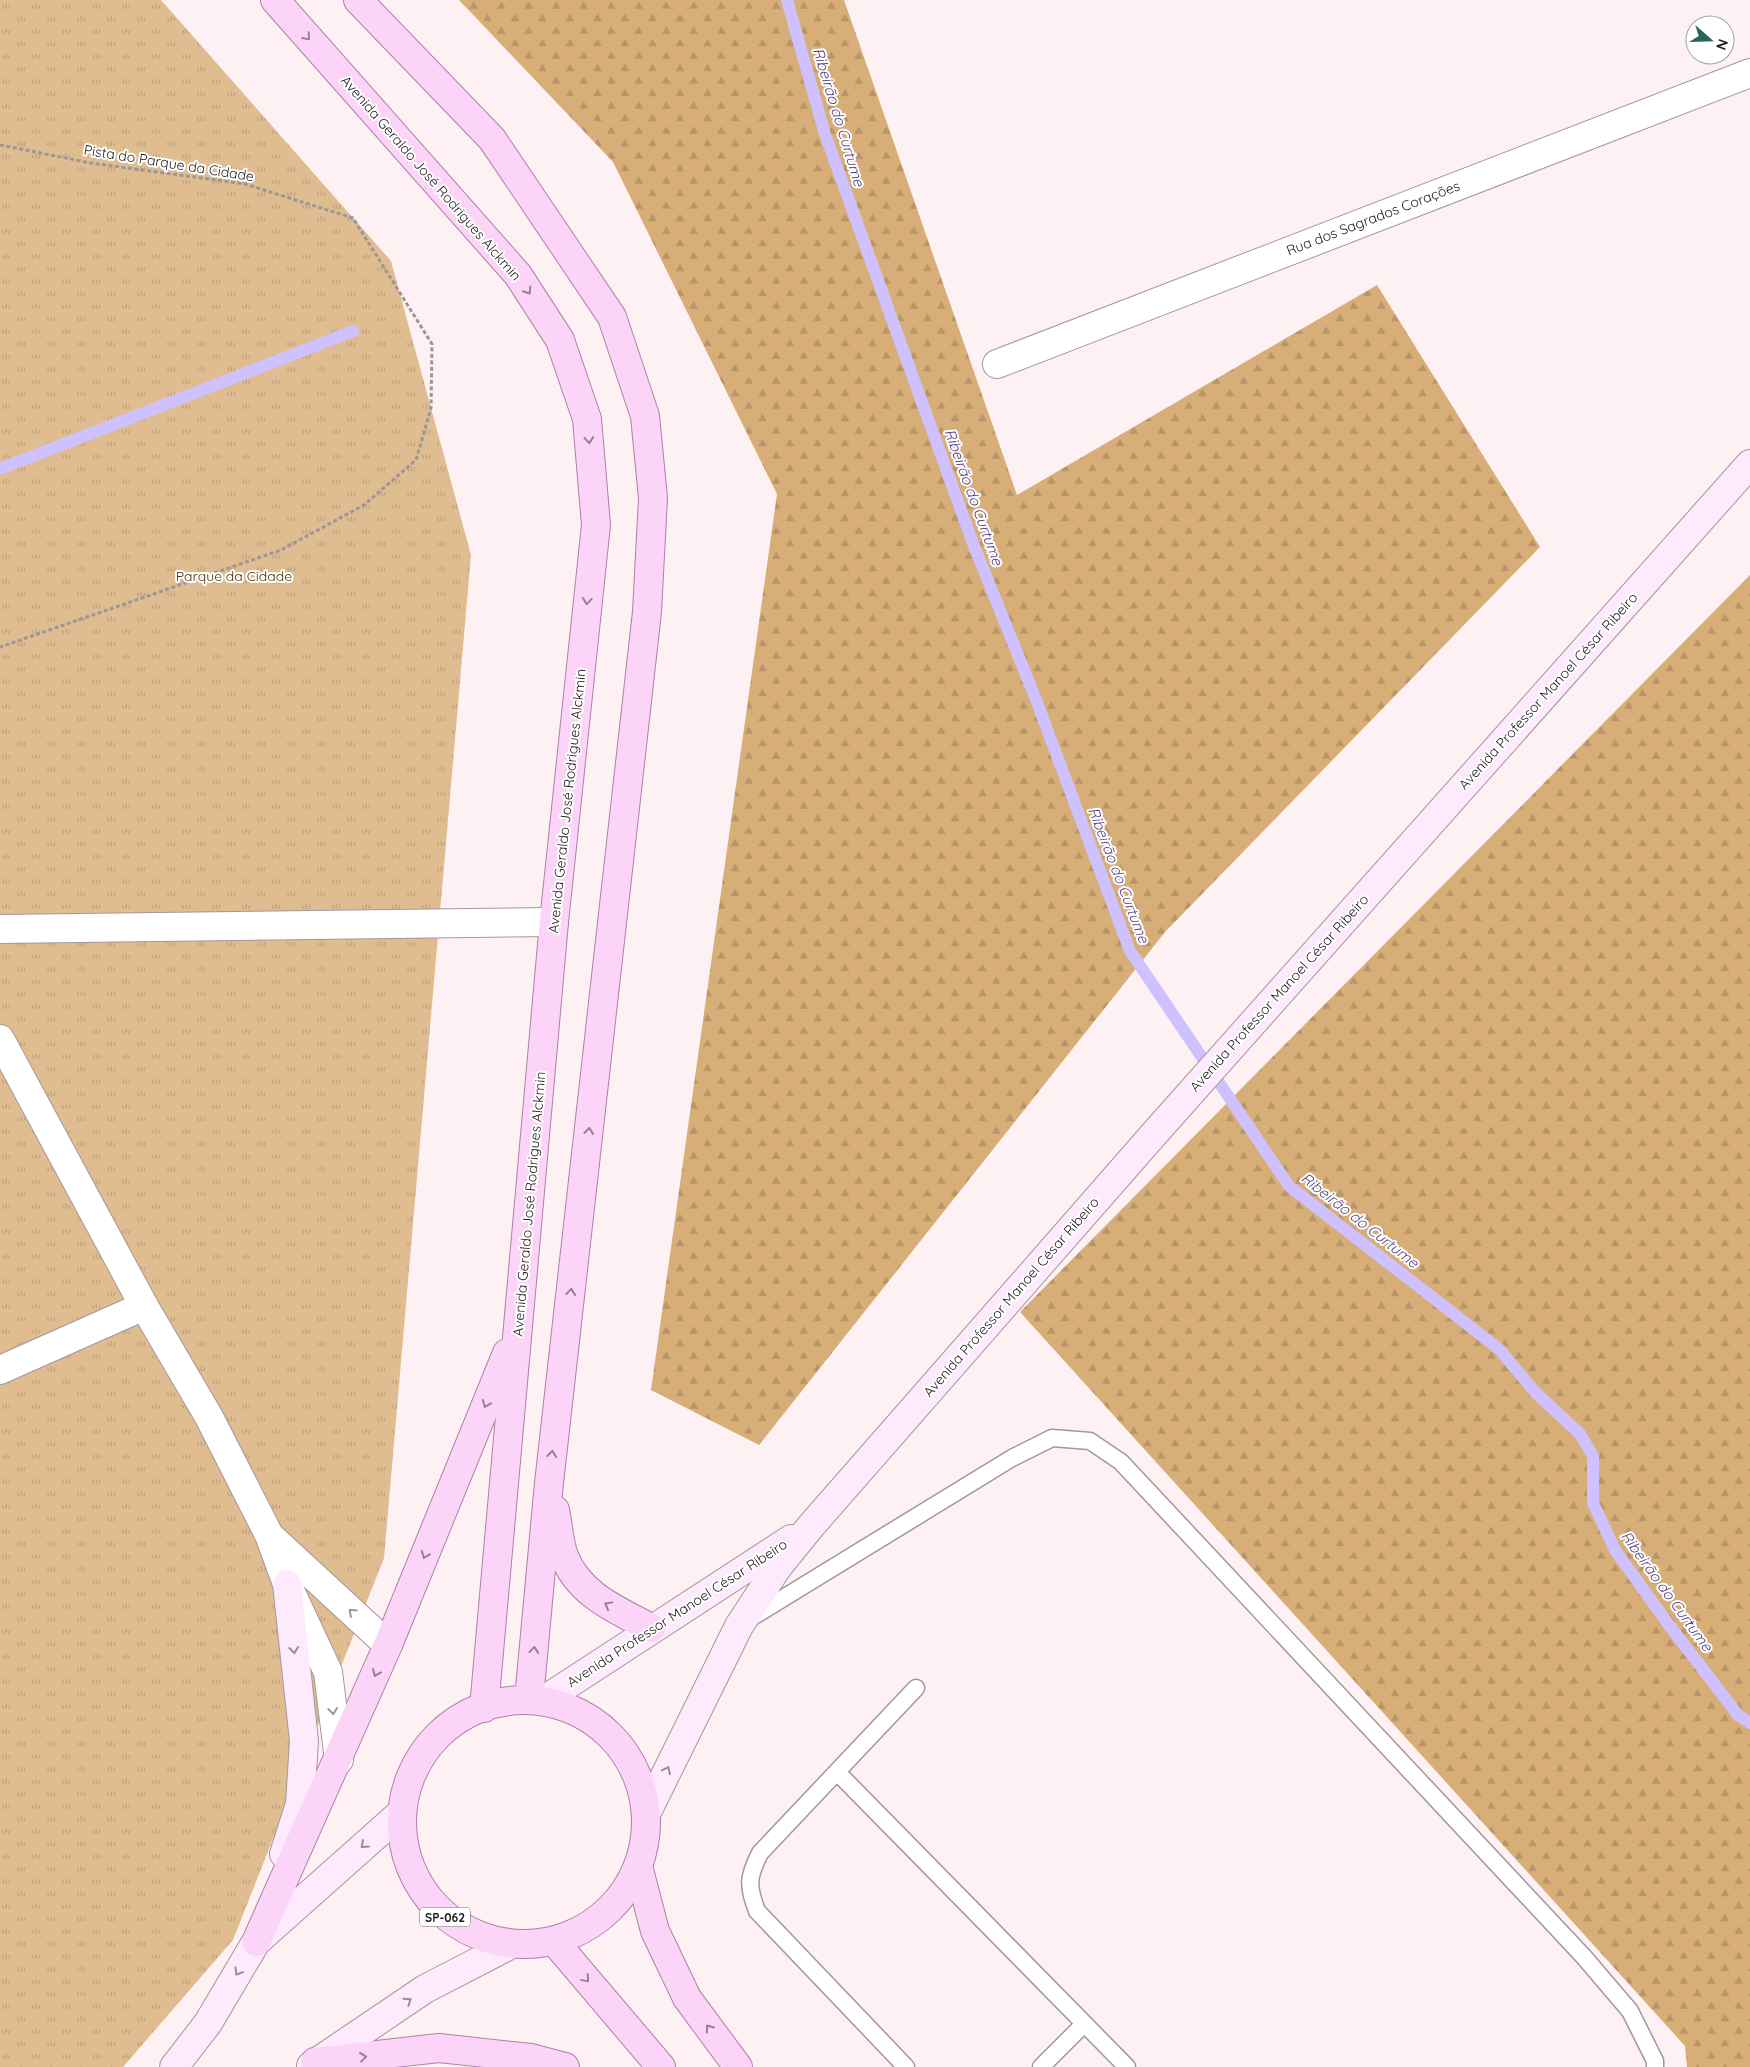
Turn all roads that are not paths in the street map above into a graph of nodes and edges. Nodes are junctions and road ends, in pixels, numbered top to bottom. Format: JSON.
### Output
{"nodes":[{"id":1,"x":274,"y":0,"type":"edge"},
{"id":2,"x":358,"y":0,"type":"edge"},
{"id":3,"x":1750,"y":73,"type":"edge"},
{"id":4,"x":997,"y":364,"type":"dead end"},
{"id":5,"x":1750,"y":464,"type":"edge"},
{"id":6,"x":554,"y":922,"type":"junction"},
{"id":7,"x":0,"y":929,"type":"edge"},
{"id":8,"x":0,"y":1039,"type":"edge"},
{"id":9,"x":144,"y":1306,"type":"junction"},
{"id":10,"x":518,"y":1327,"type":"junction"},
{"id":11,"x":0,"y":1370,"type":"edge"},
{"id":12,"x":549,"y":1484,"type":"junction"},
{"id":13,"x":811,"y":1526,"type":"junction"},
{"id":14,"x":269,"y":1535,"type":"junction"},
{"id":15,"x":287,"y":1584,"type":"junction"},
{"id":16,"x":738,"y":1626,"type":"junction"},
{"id":17,"x":651,"y":1628,"type":"junction"},
{"id":18,"x":388,"y":1645,"type":"junction"},
{"id":19,"x":916,"y":1688,"type":"dead end"},
{"id":20,"x":537,"y":1700,"type":"junction"},
{"id":21,"x":484,"y":1708,"type":"junction"},
{"id":22,"x":339,"y":1760,"type":"junction"},
{"id":23,"x":837,"y":1772,"type":"junction"},
{"id":24,"x":401,"y":1813,"type":"junction"},
{"id":25,"x":646,"y":1814,"type":"junction"},
{"id":26,"x":638,"y":1866,"type":"junction"},
{"id":27,"x":554,"y":1941,"type":"junction"},
{"id":28,"x":256,"y":1942,"type":"junction"},
{"id":29,"x":510,"y":1945,"type":"junction"},
{"id":30,"x":1084,"y":2024,"type":"junction"},
{"id":31,"x":312,"y":2065,"type":"edge"},
{"id":32,"x":174,"y":2067,"type":"edge"},
{"id":33,"x":565,"y":2067,"type":"edge"},
{"id":34,"x":661,"y":2067,"type":"edge"},
{"id":35,"x":738,"y":2067,"type":"edge"},
{"id":36,"x":906,"y":2067,"type":"edge"},
{"id":37,"x":1041,"y":2067,"type":"edge"},
{"id":38,"x":1127,"y":2067,"type":"edge"},
{"id":39,"x":1655,"y":2067,"type":"edge"}],
"edges":[{"from":1,"to":6,"type":"main road","name":"Avenida Geraldo José Rodrigues Alckmin","one_way":true},
{"from":12,"to":2,"type":"main road","one_way":true},
{"from":3,"to":4,"type":"street","name":"Rua dos Sagrados Corações"},
{"from":5,"to":13,"type":"main road","name":"Avenida Professor Manoel César Ribeiro"},
{"from":6,"to":7,"type":"street"},
{"from":6,"to":10,"type":"main road","name":"Avenida Geraldo José Rodrigues Alckmin"},
{"from":8,"to":9,"type":"street"},
{"from":9,"to":11,"type":"street"},
{"from":9,"to":14,"type":"street"},
{"from":10,"to":18,"type":"main road","one_way":true},
{"from":10,"to":21,"type":"main road","name":"Avenida Geraldo José Rodrigues Alckmin"},
{"from":17,"to":12,"type":"main road","one_way":true},
{"from":20,"to":12,"type":"main road","one_way":true},
{"from":13,"to":16,"type":"main road","name":"Avenida Professor Manoel César Ribeiro"},
{"from":13,"to":17,"type":"main road","name":"Avenida Professor Manoel César Ribeiro"},
{"from":14,"to":15,"type":"street"},
{"from":18,"to":14,"type":"street","one_way":true},
{"from":15,"to":22,"type":"street","one_way":true},
{"from":15,"to":28,"type":"main road","one_way":true},
{"from":25,"to":16,"type":"main road","name":"Avenida Professor Manoel César Ribeiro","one_way":true},
{"from":16,"to":39,"type":"lane"},
{"from":17,"to":20,"type":"main road","name":"Avenida Professor Manoel César Ribeiro"},
{"from":18,"to":22,"type":"main road","one_way":true},
{"from":19,"to":23,"type":"lane"},
{"from":20,"to":21,"type":"main road","number":"SP-062"},
{"from":20,"to":25,"type":"main road","number":"SP-062"},
{"from":21,"to":24,"type":"main road","number":"SP-062"},
{"from":22,"to":28,"type":"main road"},
{"from":23,"to":30,"type":"lane"},
{"from":23,"to":36,"type":"lane"},
{"from":24,"to":28,"type":"main road","one_way":true},
{"from":24,"to":29,"type":"main road","number":"SP-062"},
{"from":25,"to":26,"type":"main road","number":"SP-062"},
{"from":26,"to":27,"type":"main road","number":"SP-062"},
{"from":35,"to":26,"type":"main road","one_way":true},
{"from":27,"to":29,"type":"main road","number":"SP-062"},
{"from":27,"to":34,"type":"main road","one_way":true},
{"from":28,"to":32,"type":"main road","one_way":true},
{"from":31,"to":29,"type":"main road","one_way":true},
{"from":30,"to":37,"type":"lane"},
{"from":30,"to":38,"type":"lane"},
{"from":31,"to":33,"type":"main road","one_way":true}]}
